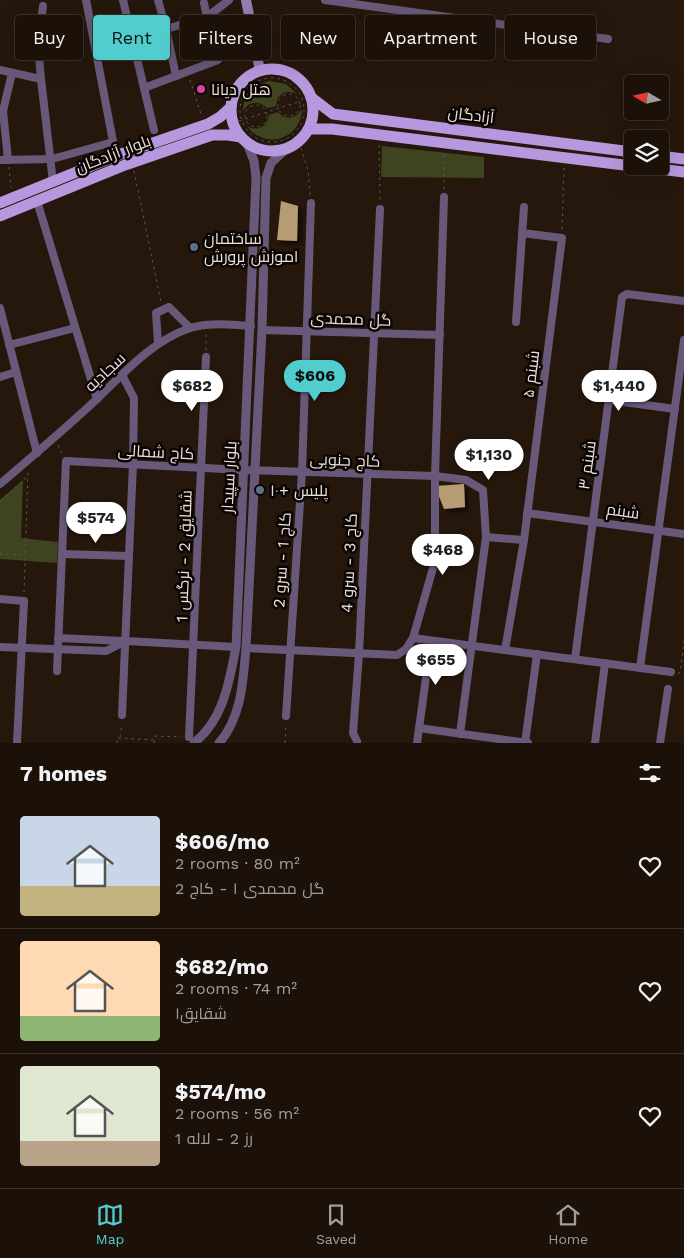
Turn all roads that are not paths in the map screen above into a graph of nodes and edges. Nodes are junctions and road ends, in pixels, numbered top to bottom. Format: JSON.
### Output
{"nodes":[{"id":1,"x":86,"y":0,"type":"edge"},
{"id":2,"x":123,"y":0,"type":"edge"},
{"id":3,"x":158,"y":0,"type":"edge"},
{"id":4,"x":229,"y":0,"type":"edge"},
{"id":5,"x":246,"y":0,"type":"edge"},
{"id":6,"x":325,"y":0,"type":"edge"},
{"id":7,"x":204,"y":3,"type":"dead end"},
{"id":8,"x":44,"y":6,"type":"dead end"},
{"id":9,"x":162,"y":15,"type":"edge"},
{"id":10,"x":207,"y":15,"type":"edge"},
{"id":11,"x":210,"y":15,"type":"edge"},
{"id":12,"x":608,"y":39,"type":"dead end"},
{"id":13,"x":170,"y":48,"type":"edge"},
{"id":14,"x":218,"y":60,"type":"edge"},
{"id":15,"x":0,"y":70,"type":"edge"},
{"id":16,"x":260,"y":71,"type":"junction"},
{"id":17,"x":12,"y":73,"type":"junction"},
{"id":18,"x":176,"y":76,"type":"junction"},
{"id":19,"x":41,"y":79,"type":"junction"},
{"id":20,"x":144,"y":88,"type":"junction"},
{"id":21,"x":307,"y":99,"type":"junction"},
{"id":22,"x":231,"y":107,"type":"junction"},
{"id":23,"x":309,"y":129,"type":"junction"},
{"id":24,"x":154,"y":130,"type":"dead end"},
{"id":25,"x":244,"y":140,"type":"junction"},
{"id":26,"x":113,"y":142,"type":"junction"},
{"id":27,"x":285,"y":150,"type":"junction"},
{"id":28,"x":611,"y":150,"type":"junction"},
{"id":29,"x":624,"y":151,"type":"edge"},
{"id":30,"x":116,"y":157,"type":"junction"},
{"id":31,"x":669,"y":157,"type":"edge"},
{"id":32,"x":52,"y":158,"type":"junction"},
{"id":33,"x":684,"y":159,"type":"edge"},
{"id":34,"x":4,"y":160,"type":"edge"},
{"id":35,"x":609,"y":163,"type":"junction"},
{"id":36,"x":624,"y":165,"type":"edge"},
{"id":37,"x":669,"y":170,"type":"edge"},
{"id":38,"x":684,"y":172,"type":"edge"},
{"id":39,"x":53,"y":182,"type":"junction"},
{"id":40,"x":444,"y":197,"type":"road end"},
{"id":41,"x":37,"y":201,"type":"junction"},
{"id":42,"x":0,"y":203,"type":"edge"},
{"id":43,"x":311,"y":203,"type":"road end"},
{"id":44,"x":524,"y":206,"type":"dead end"},
{"id":45,"x":380,"y":209,"type":"road end"},
{"id":46,"x":0,"y":216,"type":"edge"},
{"id":47,"x":522,"y":233,"type":"junction"},
{"id":48,"x":684,"y":300,"type":"edge"},
{"id":49,"x":0,"y":308,"type":"edge"},
{"id":50,"x":516,"y":322,"type":"dead end"},
{"id":51,"x":251,"y":326,"type":"junction"},
{"id":52,"x":75,"y":328,"type":"junction"},
{"id":53,"x":190,"y":328,"type":"junction"},
{"id":54,"x":262,"y":330,"type":"junction"},
{"id":55,"x":307,"y":331,"type":"junction"},
{"id":56,"x":374,"y":333,"type":"junction"},
{"id":57,"x":440,"y":336,"type":"junction"},
{"id":58,"x":3,"y":337,"type":"edge"},
{"id":59,"x":684,"y":340,"type":"edge"},
{"id":60,"x":158,"y":344,"type":"junction"},
{"id":61,"x":9,"y":345,"type":"junction"},
{"id":62,"x":206,"y":357,"type":"road end"},
{"id":63,"x":16,"y":372,"type":"junction"},
{"id":64,"x":122,"y":375,"type":"junction"},
{"id":65,"x":0,"y":377,"type":"edge"},
{"id":66,"x":97,"y":399,"type":"junction"},
{"id":67,"x":609,"y":400,"type":"junction"},
{"id":68,"x":675,"y":408,"type":"junction"},
{"id":69,"x":37,"y":453,"type":"junction"},
{"id":70,"x":133,"y":464,"type":"junction"},
{"id":71,"x":201,"y":468,"type":"junction"},
{"id":72,"x":244,"y":470,"type":"junction"},
{"id":73,"x":255,"y":470,"type":"junction"},
{"id":74,"x":302,"y":472,"type":"junction"},
{"id":75,"x":368,"y":474,"type":"junction"},
{"id":76,"x":435,"y":476,"type":"junction"},
{"id":77,"x":0,"y":484,"type":"edge"},
{"id":78,"x":527,"y":513,"type":"junction"},
{"id":79,"x":593,"y":520,"type":"junction"},
{"id":80,"x":659,"y":530,"type":"junction"},
{"id":81,"x":684,"y":534,"type":"edge"},
{"id":82,"x":486,"y":537,"type":"junction"},
{"id":83,"x":524,"y":540,"type":"junction"},
{"id":84,"x":62,"y":554,"type":"junction"},
{"id":85,"x":129,"y":556,"type":"junction"},
{"id":86,"x":0,"y":600,"type":"edge"},
{"id":87,"x":58,"y":638,"type":"junction"},
{"id":88,"x":413,"y":638,"type":"junction"},
{"id":89,"x":431,"y":640,"type":"junction"},
{"id":90,"x":126,"y":642,"type":"junction"},
{"id":91,"x":194,"y":645,"type":"junction"},
{"id":92,"x":472,"y":646,"type":"junction"},
{"id":93,"x":0,"y":647,"type":"edge"},
{"id":94,"x":236,"y":647,"type":"junction"},
{"id":95,"x":22,"y":648,"type":"junction"},
{"id":96,"x":246,"y":648,"type":"junction"},
{"id":97,"x":58,"y":650,"type":"junction"},
{"id":98,"x":290,"y":650,"type":"junction"},
{"id":99,"x":505,"y":650,"type":"junction"},
{"id":100,"x":359,"y":654,"type":"junction"},
{"id":101,"x":537,"y":654,"type":"junction"},
{"id":102,"x":575,"y":659,"type":"junction"},
{"id":103,"x":605,"y":663,"type":"junction"},
{"id":104,"x":640,"y":668,"type":"junction"},
{"id":105,"x":57,"y":671,"type":"dead end"},
{"id":106,"x":671,"y":672,"type":"road end"},
{"id":107,"x":668,"y":689,"type":"dead end"},
{"id":108,"x":122,"y":715,"type":"road end"},
{"id":109,"x":286,"y":716,"type":"road end"},
{"id":110,"x":419,"y":728,"type":"junction"},
{"id":111,"x":460,"y":734,"type":"junction"},
{"id":112,"x":192,"y":740,"type":"edge"},
{"id":113,"x":357,"y":741,"type":"dead end"},
{"id":114,"x":17,"y":743,"type":"edge"},
{"id":115,"x":219,"y":743,"type":"edge"},
{"id":116,"x":417,"y":743,"type":"edge"},
{"id":117,"x":526,"y":743,"type":"edge"},
{"id":118,"x":595,"y":743,"type":"edge"},
{"id":119,"x":660,"y":743,"type":"edge"}],
"edges":[{"from":1,"to":26,"type":"street"},
{"from":2,"to":20,"type":"street"},
{"from":3,"to":9,"type":"street"},
{"from":4,"to":11,"type":"street"},
{"from":5,"to":16,"type":"main road"},
{"from":6,"to":12,"type":"street"},
{"from":7,"to":10,"type":"street"},
{"from":8,"to":19,"type":"street"},
{"from":13,"to":18,"type":"street"},
{"from":14,"to":18,"type":"street"},
{"from":15,"to":17,"type":"street"},
{"from":16,"to":21,"type":"main road","name":"آزادگان"},
{"from":16,"to":22,"type":"main road"},
{"from":17,"to":19,"type":"street"},
{"from":17,"to":34,"type":"street"},
{"from":18,"to":20,"type":"street"},
{"from":19,"to":32,"type":"street"},
{"from":20,"to":24,"type":"street"},
{"from":21,"to":23,"type":"main road"},
{"from":21,"to":28,"type":"main road","name":"آزادگان"},
{"from":22,"to":25,"type":"main road"},
{"from":22,"to":30,"type":"main road"},
{"from":23,"to":27,"type":"main road"},
{"from":23,"to":35,"type":"main road","name":"آزادگان"},
{"from":25,"to":27,"type":"main road","name":"بلوار آزادگان"},
{"from":25,"to":41,"type":"main road","name":"بلوار آزادگان"},
{"from":25,"to":51,"type":"street","name":"بلوار سپیدار"},
{"from":26,"to":30,"type":"street"},
{"from":26,"to":32,"type":"street"},
{"from":27,"to":54,"type":"street","name":"بلوار سپیدار"},
{"from":28,"to":29,"type":"main road","name":"آزادگان"},
{"from":28,"to":35,"type":"main road"},
{"from":30,"to":39,"type":"main road"},
{"from":31,"to":33,"type":"main road"},
{"from":32,"to":34,"type":"street"},
{"from":32,"to":39,"type":"street"},
{"from":35,"to":36,"type":"main road","name":"آزادگان"},
{"from":37,"to":38,"type":"main road","name":"آزادگان"},
{"from":39,"to":42,"type":"main road"},
{"from":40,"to":57,"type":"street"},
{"from":41,"to":46,"type":"main road","name":"بلوار آزادگان"},
{"from":41,"to":52,"type":"street"},
{"from":43,"to":55,"type":"street","name":"کاج 1 - سرو 2"},
{"from":44,"to":47,"type":"street"},
{"from":45,"to":56,"type":"street","name":"کاج 3 - سرو 4"},
{"from":47,"to":50,"type":"street"},
{"from":47,"to":78,"type":"street","name":"شبنم ۵"},
{"from":48,"to":67,"type":"street","name":"شبنم ۳"},
{"from":49,"to":58,"type":"street"},
{"from":51,"to":53,"type":"street","name":"سجادیه"},
{"from":51,"to":72,"type":"street","name":"بلوار سپیدار"},
{"from":52,"to":61,"type":"street"},
{"from":52,"to":66,"type":"street"},
{"from":53,"to":60,"type":"street","name":"سجادیه"},
{"from":53,"to":60,"type":"street"},
{"from":54,"to":55,"type":"street","name":"گل محمدی"},
{"from":54,"to":73,"type":"street","name":"بلوار سپیدار"},
{"from":55,"to":56,"type":"street","name":"گل محمدی"},
{"from":55,"to":74,"type":"street","name":"کاج 1 - سرو 2"},
{"from":56,"to":57,"type":"street","name":"گل محمدی"},
{"from":56,"to":75,"type":"street","name":"کاج 3 - سرو 4"},
{"from":57,"to":76,"type":"street"},
{"from":58,"to":61,"type":"street"},
{"from":59,"to":68,"type":"street"},
{"from":60,"to":64,"type":"street","name":"سجادیه"},
{"from":61,"to":63,"type":"street"},
{"from":62,"to":71,"type":"street","name":"شقایق 2 - نرگس 1"},
{"from":63,"to":65,"type":"street"},
{"from":63,"to":69,"type":"street"},
{"from":64,"to":66,"type":"street","name":"سجادیه"},
{"from":64,"to":70,"type":"street"},
{"from":66,"to":69,"type":"street","name":"سجادیه"},
{"from":67,"to":68,"type":"street"},
{"from":67,"to":79,"type":"street","name":"شبنم ۳"},
{"from":68,"to":80,"type":"street"},
{"from":69,"to":77,"type":"street","name":"سجادیه"},
{"from":70,"to":71,"type":"street","name":"کاج شمالی"},
{"from":70,"to":84,"type":"street","name":"کاج شمالی"},
{"from":70,"to":85,"type":"street"},
{"from":71,"to":72,"type":"street","name":"کاج شمالی"},
{"from":71,"to":91,"type":"street","name":"شقایق 2 - نرگس 1"},
{"from":72,"to":73,"type":"street","name":"کاج شمالی"},
{"from":72,"to":94,"type":"street","name":"بلوار سپیدار"},
{"from":73,"to":74,"type":"street","name":"کاج جنوبی"},
{"from":73,"to":96,"type":"street","name":"بلوار سپیدار"},
{"from":74,"to":75,"type":"street","name":"کاج جنوبی"},
{"from":74,"to":98,"type":"street","name":"کاج 1 - سرو 2"},
{"from":75,"to":76,"type":"street","name":"کاج جنوبی"},
{"from":75,"to":100,"type":"street","name":"کاج 3 - سرو 4"},
{"from":76,"to":82,"type":"street","name":"کاج جنوبی"},
{"from":76,"to":88,"type":"street"},
{"from":78,"to":79,"type":"street","name":"شبنم"},
{"from":78,"to":83,"type":"street","name":"شبنم ۵"},
{"from":79,"to":80,"type":"street","name":"شبنم"},
{"from":79,"to":102,"type":"street","name":"شبنم ۳"},
{"from":80,"to":81,"type":"street","name":"شبنم"},
{"from":80,"to":104,"type":"street"},
{"from":82,"to":83,"type":"street"},
{"from":82,"to":92,"type":"street"},
{"from":83,"to":99,"type":"street","name":"شبنم ۵"},
{"from":84,"to":85,"type":"street"},
{"from":84,"to":87,"type":"street"},
{"from":85,"to":90,"type":"street"},
{"from":86,"to":95,"type":"street"},
{"from":87,"to":90,"type":"street"},
{"from":87,"to":97,"type":"street"},
{"from":88,"to":89,"type":"street"},
{"from":88,"to":100,"type":"street"},
{"from":89,"to":92,"type":"street"},
{"from":89,"to":110,"type":"street"},
{"from":90,"to":91,"type":"street"},
{"from":90,"to":97,"type":"street"},
{"from":90,"to":108,"type":"street"},
{"from":91,"to":94,"type":"street"},
{"from":91,"to":112,"type":"street","name":"شقایق 2 - نرگس 1"},
{"from":92,"to":99,"type":"street"},
{"from":92,"to":111,"type":"street"},
{"from":93,"to":95,"type":"street"},
{"from":94,"to":112,"type":"street","name":"بلوار سپیدار"},
{"from":95,"to":97,"type":"street"},
{"from":95,"to":114,"type":"street"},
{"from":96,"to":98,"type":"street"},
{"from":96,"to":115,"type":"street","name":"بلوار سپیدار"},
{"from":97,"to":105,"type":"street"},
{"from":98,"to":100,"type":"street"},
{"from":98,"to":109,"type":"street","name":"کاج 1 - سرو 2"},
{"from":99,"to":101,"type":"street"},
{"from":100,"to":113,"type":"street","name":"کاج 3 - سرو 4"},
{"from":101,"to":102,"type":"street"},
{"from":101,"to":117,"type":"street"},
{"from":102,"to":103,"type":"street"},
{"from":103,"to":104,"type":"street"},
{"from":103,"to":118,"type":"street"},
{"from":104,"to":106,"type":"street"},
{"from":107,"to":119,"type":"street"},
{"from":110,"to":111,"type":"street"},
{"from":110,"to":116,"type":"street"},
{"from":111,"to":117,"type":"street"}]}
